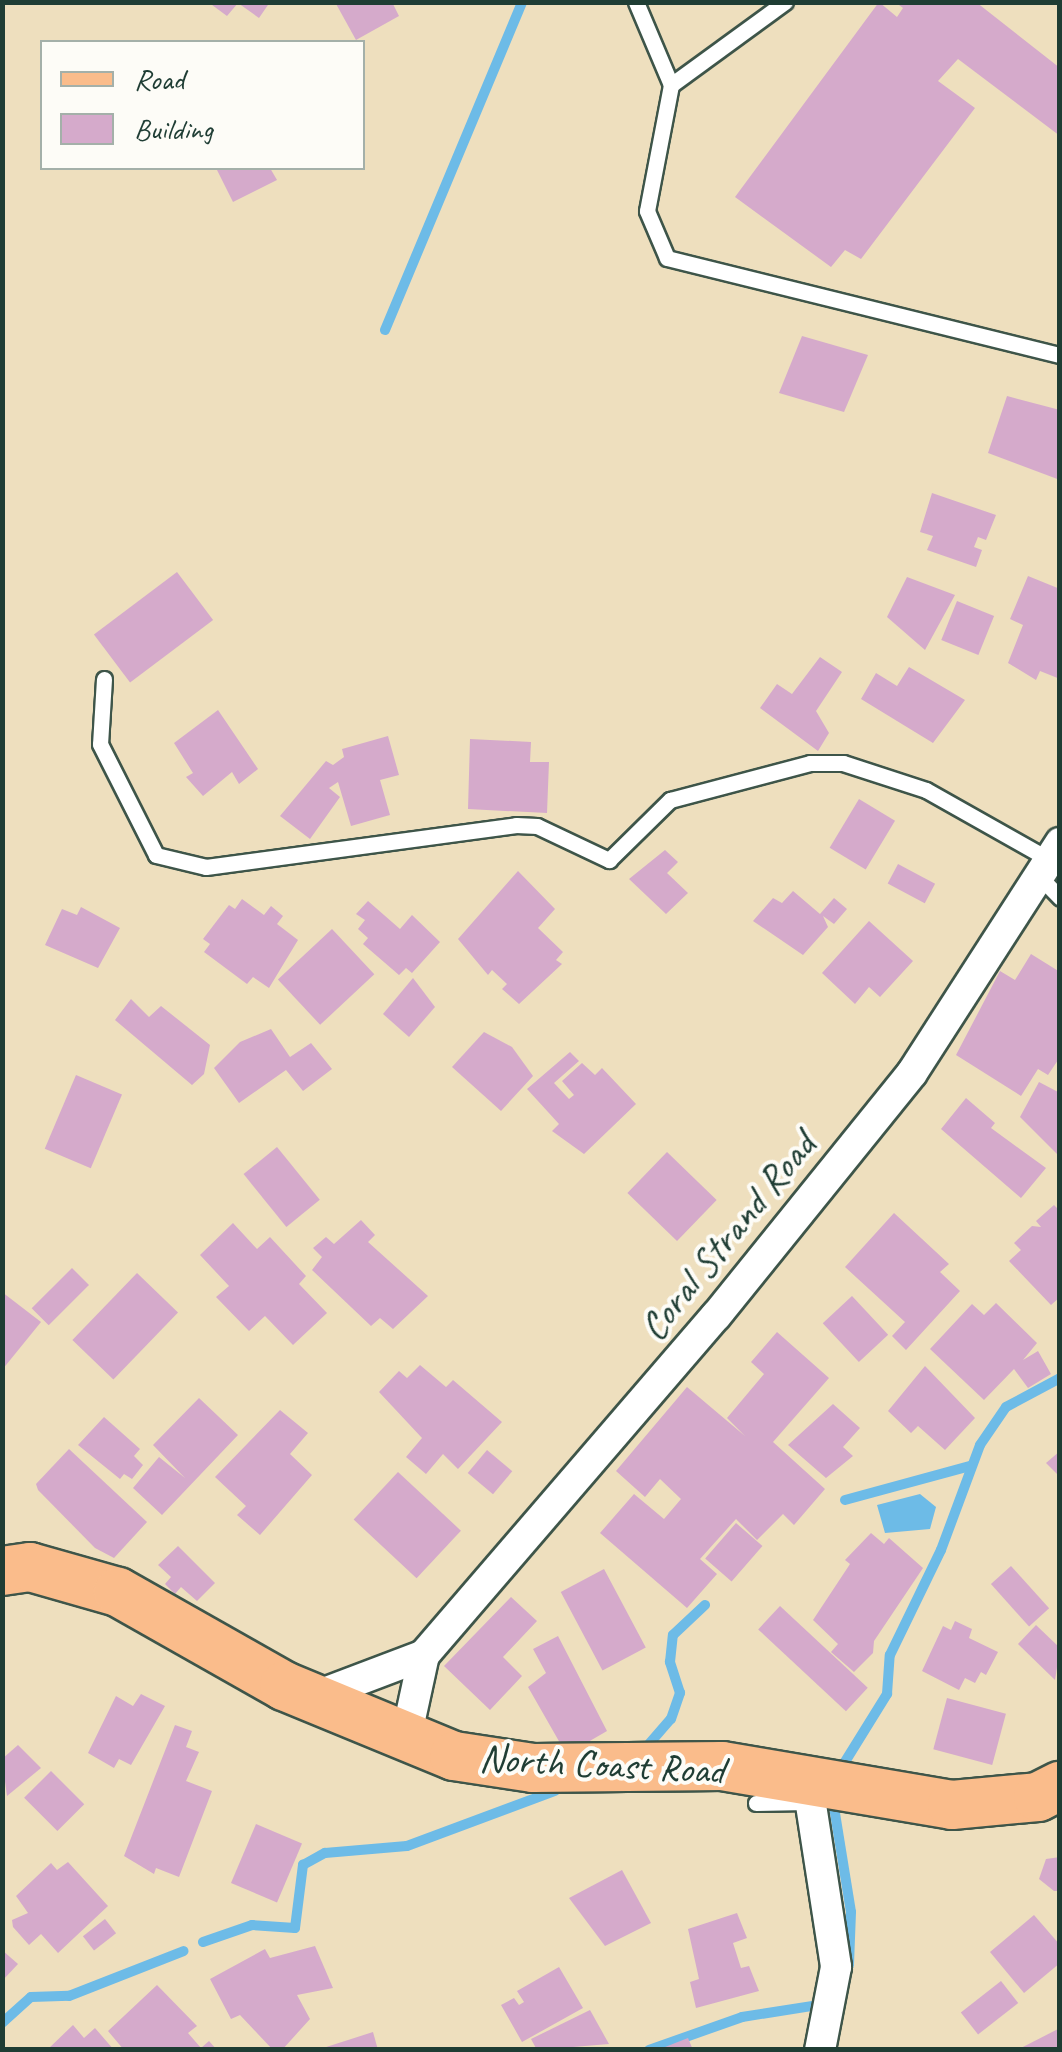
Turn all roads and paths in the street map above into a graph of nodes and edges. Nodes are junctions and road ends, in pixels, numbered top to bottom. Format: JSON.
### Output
{"nodes":[{"id":1,"x":636,"y":2,"type":"edge"},
{"id":2,"x":785,"y":2,"type":"edge"},
{"id":3,"x":671,"y":85,"type":"junction"},
{"id":4,"x":1060,"y":355,"type":"edge"},
{"id":5,"x":104,"y":679,"type":"dead end"},
{"id":6,"x":1052,"y":870,"type":"edge"},
{"id":7,"x":2,"y":1571,"type":"edge"},
{"id":8,"x":424,"y":1655,"type":"junction"},
{"id":9,"x":312,"y":1698,"type":"junction"},
{"id":10,"x":406,"y":1738,"type":"junction"},
{"id":11,"x":1060,"y":1786,"type":"edge"},
{"id":12,"x":807,"y":1791,"type":"junction"},
{"id":13,"x":756,"y":1803,"type":"dead end"},
{"id":14,"x":820,"y":2050,"type":"edge"}],
"edges":[{"from":1,"to":3,"type":"lane"},
{"from":2,"to":3,"type":"lane"},
{"from":3,"to":4,"type":"lane"},
{"from":5,"to":6,"type":"lane"},
{"from":6,"to":8,"type":"street","name":"Coral Strand Road"},
{"from":7,"to":9,"type":"main road","name":"North Coast Road"},
{"from":8,"to":9,"type":"street","name":"Coral Strand Road"},
{"from":8,"to":10,"type":"street","name":"Coral Strand Road"},
{"from":9,"to":10,"type":"main road","name":"North Coast Road"},
{"from":10,"to":12,"type":"main road","name":"North Coast Road"},
{"from":11,"to":12,"type":"main road","name":"North Coast Road"},
{"from":12,"to":13,"type":"lane"},
{"from":12,"to":14,"type":"street"}]}
